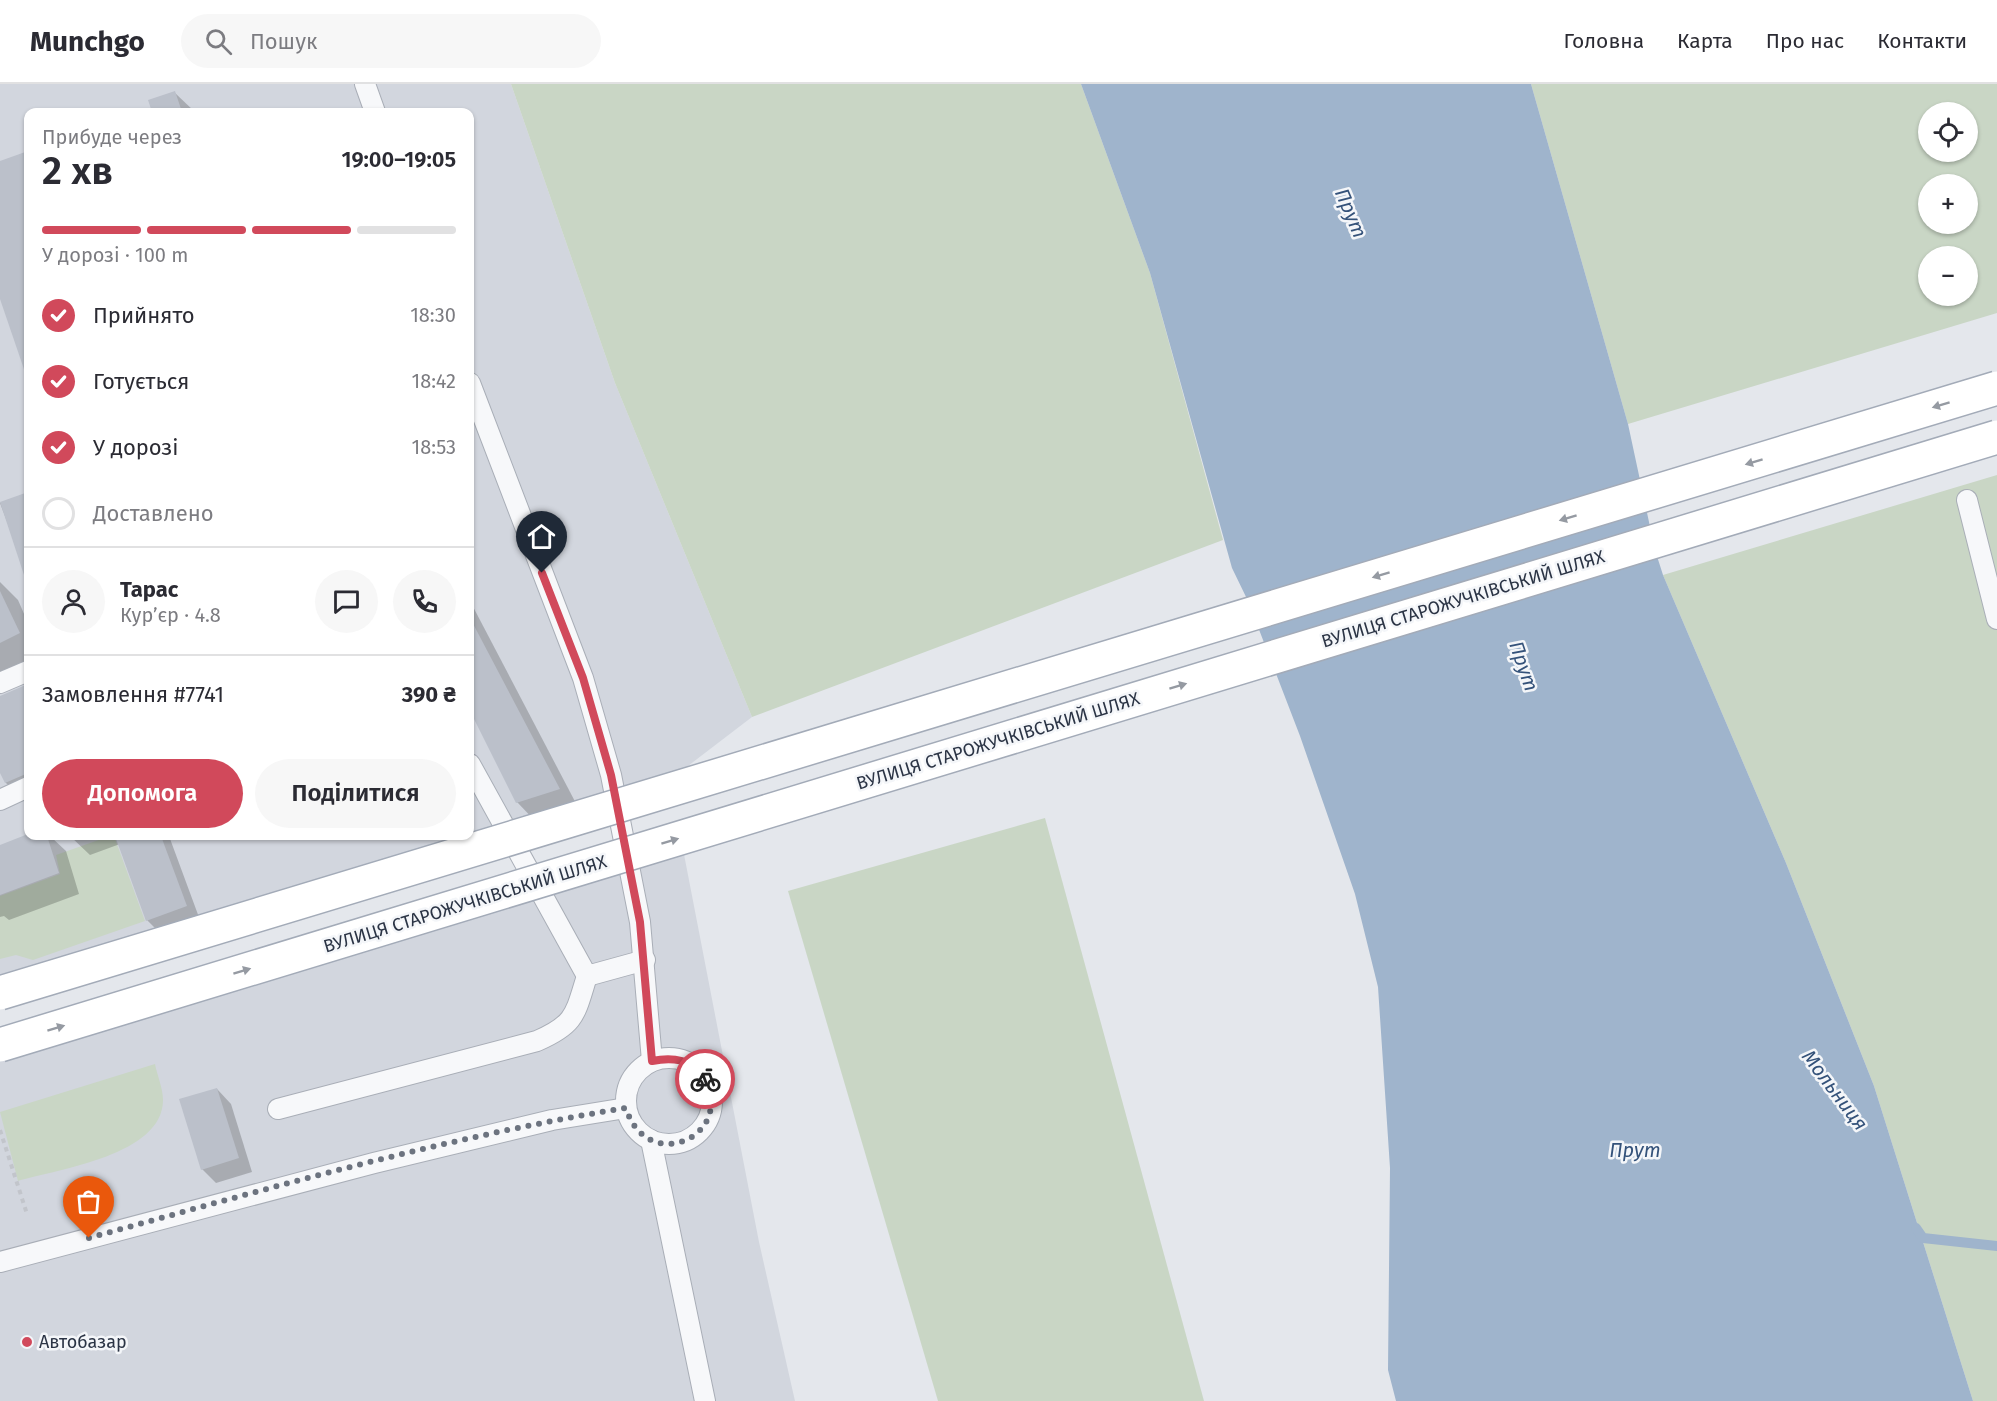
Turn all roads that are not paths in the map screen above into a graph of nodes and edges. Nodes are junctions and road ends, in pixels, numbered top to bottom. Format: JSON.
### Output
{"nodes":[{"id":1,"x":366,"y":84,"type":"edge"},
{"id":2,"x":374,"y":108,"type":"edge"},
{"id":3,"x":1997,"y":388,"type":"edge"},
{"id":4,"x":474,"y":393,"type":"edge"},
{"id":5,"x":1997,"y":437,"type":"edge"},
{"id":6,"x":1967,"y":500,"type":"dead end"},
{"id":7,"x":1997,"y":619,"type":"edge"},
{"id":8,"x":24,"y":673,"type":"edge"},
{"id":9,"x":0,"y":683,"type":"edge"},
{"id":10,"x":474,"y":772,"type":"edge"},
{"id":11,"x":24,"y":789,"type":"edge"},
{"id":12,"x":0,"y":800,"type":"edge"},
{"id":13,"x":645,"y":960,"type":"junction"},
{"id":14,"x":587,"y":976,"type":"junction"},
{"id":15,"x":0,"y":993,"type":"edge"},
{"id":16,"x":0,"y":1045,"type":"edge"},
{"id":17,"x":652,"y":1061,"type":"junction"},
{"id":18,"x":626,"y":1108,"type":"junction"},
{"id":19,"x":278,"y":1109,"type":"dead end"},
{"id":20,"x":651,"y":1140,"type":"junction"},
{"id":21,"x":0,"y":1262,"type":"edge"},
{"id":22,"x":705,"y":1401,"type":"edge"}],
"edges":[{"from":1,"to":2,"type":"lane"},
{"from":3,"to":15,"type":"main road","one_way":true,"bridge":true},
{"from":4,"to":13,"type":"lane"},
{"from":16,"to":5,"type":"main road","name":"ВУЛИЦЯ СТАРОЖУЧКІВСЬКИЙ ШЛЯХ","one_way":true,"bridge":true},
{"from":6,"to":7,"type":"lane"},
{"from":8,"to":9,"type":"lane"},
{"from":10,"to":14,"type":"lane"},
{"from":11,"to":12,"type":"lane"},
{"from":13,"to":14,"type":"lane"},
{"from":13,"to":17,"type":"lane"},
{"from":14,"to":19,"type":"lane"},
{"from":17,"to":18,"type":"lane"},
{"from":17,"to":20,"type":"lane"},
{"from":18,"to":20,"type":"lane"},
{"from":18,"to":21,"type":"lane"},
{"from":20,"to":22,"type":"lane"}]}
